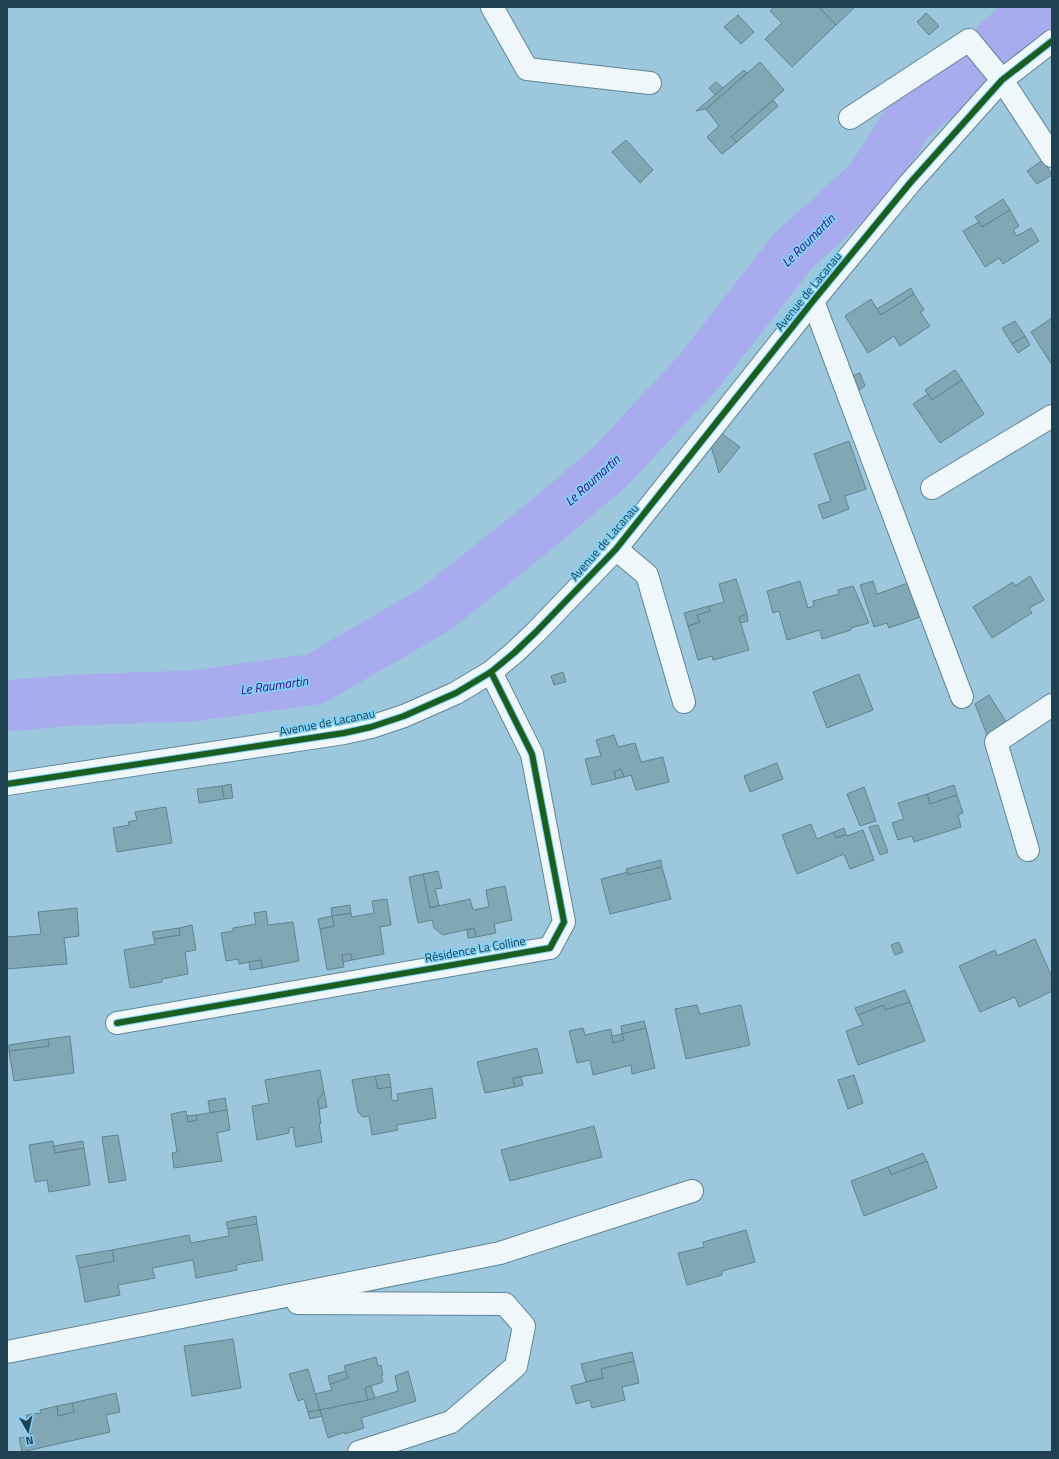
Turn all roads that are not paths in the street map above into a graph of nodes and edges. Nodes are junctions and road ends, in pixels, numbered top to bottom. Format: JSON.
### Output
{"nodes":[{"id":1,"x":492,"y":7,"type":"edge"},
{"id":2,"x":1052,"y":41,"type":"edge"},
{"id":3,"x":1002,"y":80,"type":"junction"},
{"id":4,"x":650,"y":83,"type":"dead end"},
{"id":5,"x":850,"y":118,"type":"dead end"},
{"id":6,"x":1052,"y":156,"type":"edge"},
{"id":7,"x":813,"y":301,"type":"junction"},
{"id":8,"x":1052,"y":416,"type":"edge"},
{"id":9,"x":932,"y":488,"type":"dead end"},
{"id":10,"x":616,"y":549,"type":"junction"},
{"id":11,"x":491,"y":672,"type":"junction"},
{"id":12,"x":962,"y":697,"type":"dead end"},
{"id":13,"x":684,"y":702,"type":"dead end"},
{"id":14,"x":1052,"y":706,"type":"edge"},
{"id":15,"x":7,"y":784,"type":"edge"},
{"id":16,"x":1028,"y":850,"type":"dead end"},
{"id":17,"x":117,"y":1023,"type":"dead end"},
{"id":18,"x":692,"y":1191,"type":"dead end"},
{"id":19,"x":252,"y":1303,"type":"junction"},
{"id":20,"x":7,"y":1352,"type":"edge"},
{"id":21,"x":397,"y":1445,"type":"edge"},
{"id":22,"x":359,"y":1452,"type":"edge"}],
"edges":[{"from":1,"to":4,"type":"street"},
{"from":2,"to":3,"type":"street","name":"Avenue de Lacanau"},
{"from":3,"to":5,"type":"street"},
{"from":3,"to":6,"type":"street"},
{"from":3,"to":7,"type":"street","name":"Avenue de Lacanau"},
{"from":7,"to":10,"type":"street","name":"Avenue de Lacanau"},
{"from":7,"to":12,"type":"street"},
{"from":8,"to":9,"type":"street"},
{"from":10,"to":11,"type":"street","name":"Avenue de Lacanau"},
{"from":10,"to":13,"type":"street"},
{"from":11,"to":15,"type":"street","name":"Avenue de Lacanau"},
{"from":11,"to":17,"type":"street","name":"Résidence La Colline"},
{"from":14,"to":16,"type":"street"},
{"from":18,"to":19,"type":"street"},
{"from":19,"to":20,"type":"street"},
{"from":19,"to":21,"type":"street"},
{"from":21,"to":22,"type":"street"}]}
